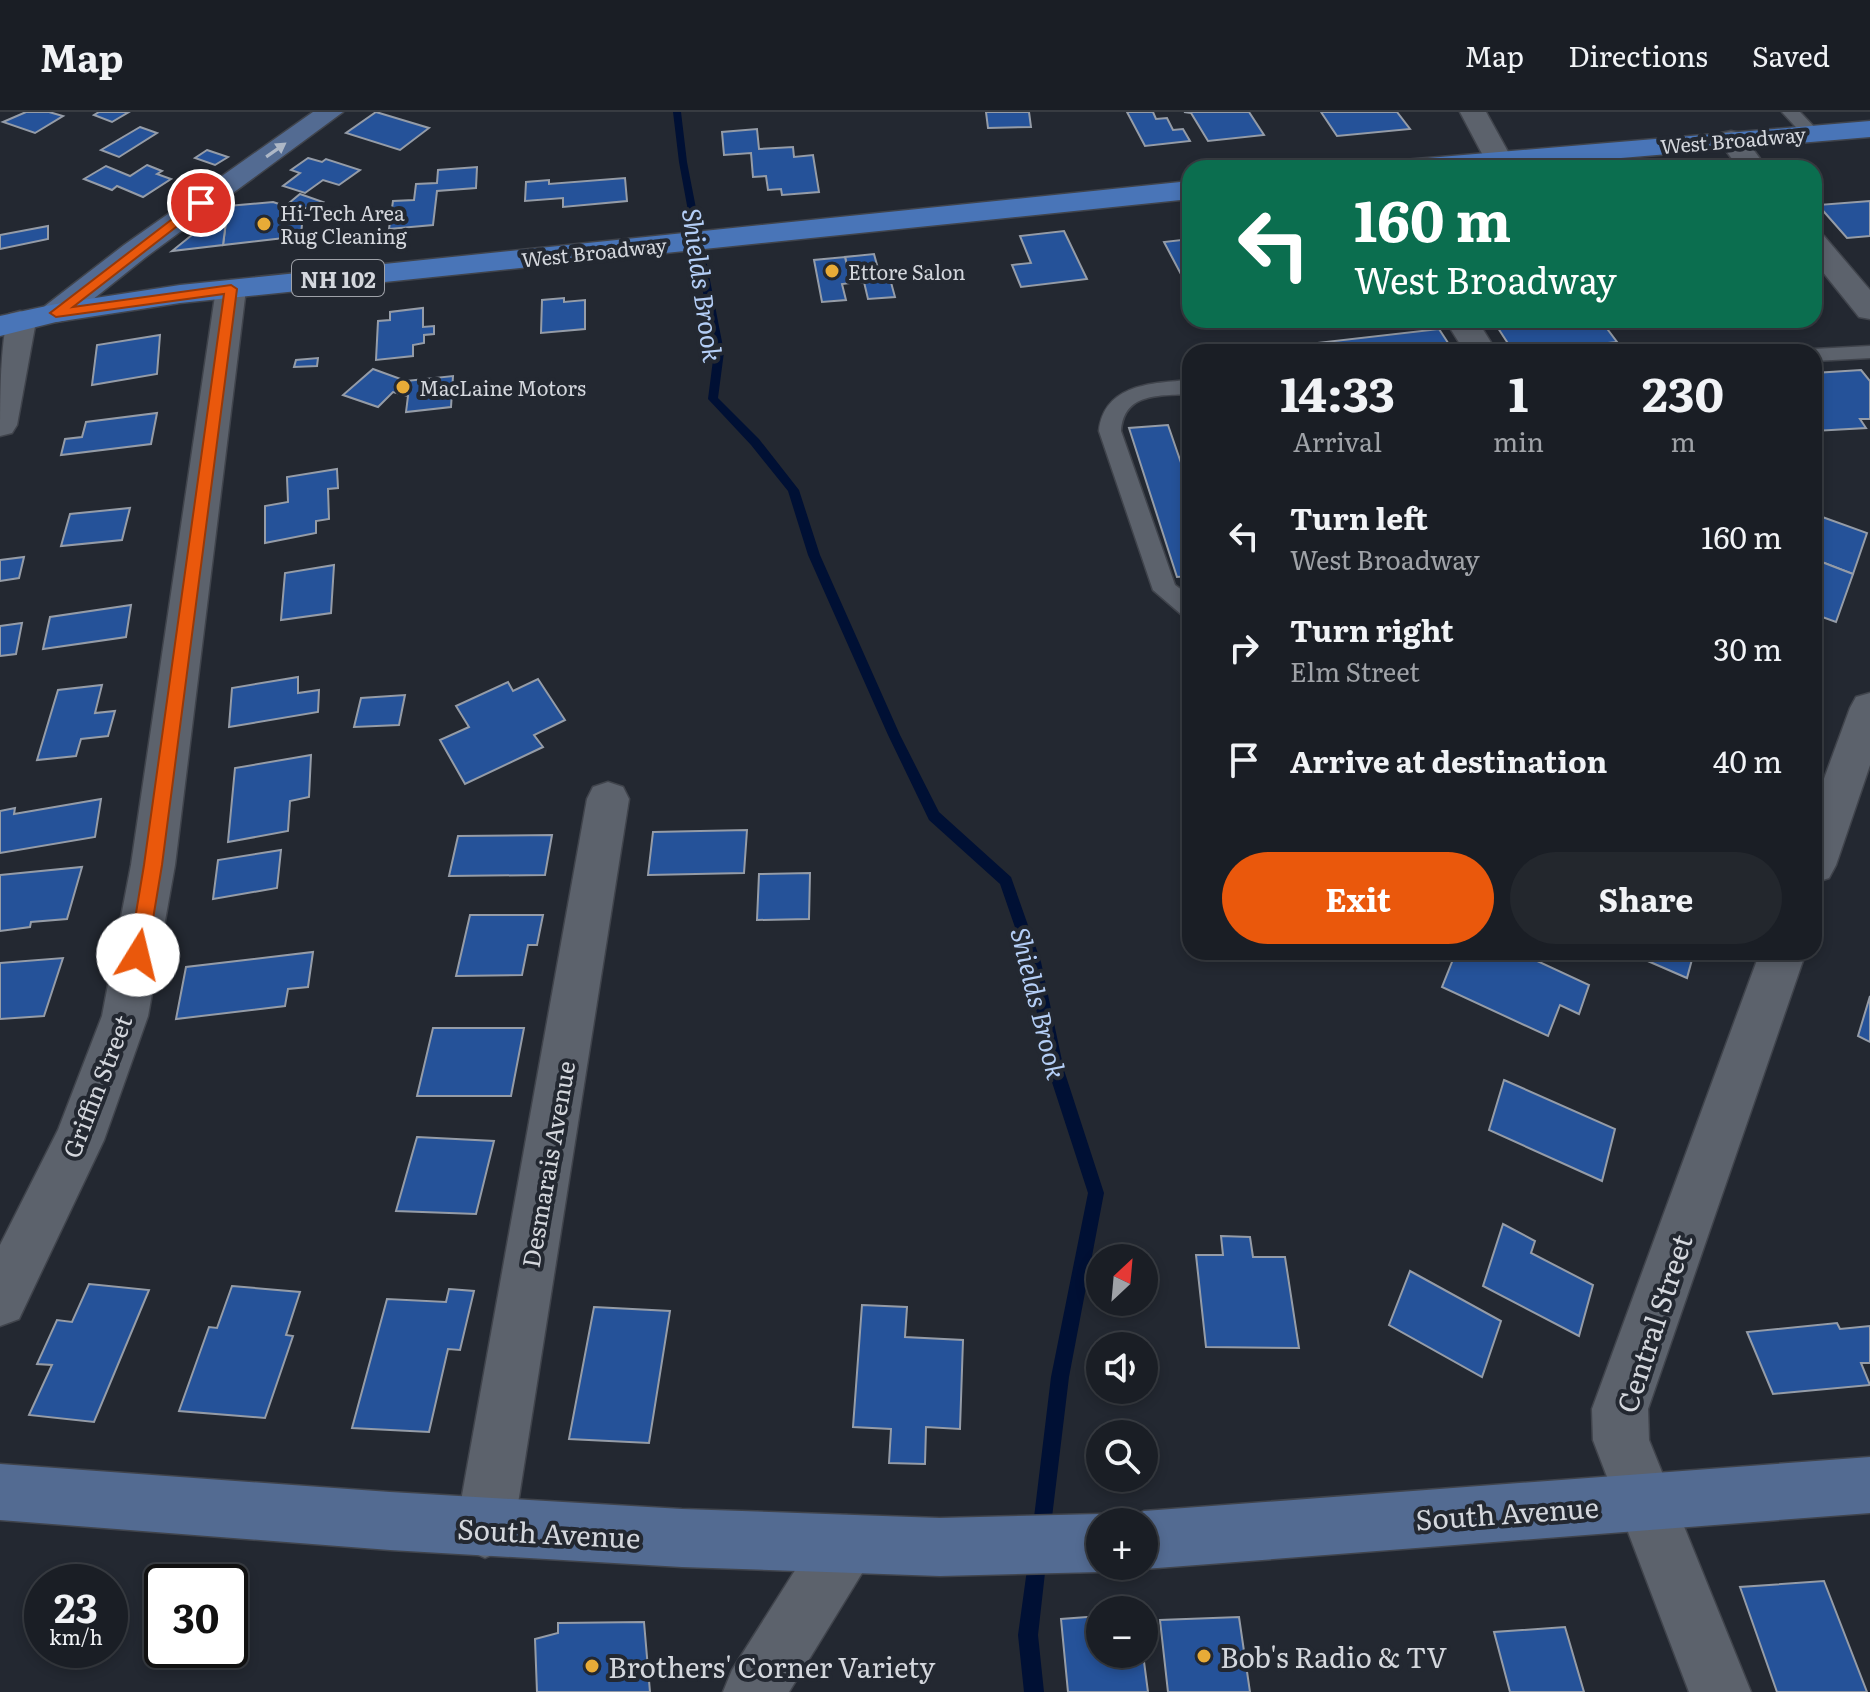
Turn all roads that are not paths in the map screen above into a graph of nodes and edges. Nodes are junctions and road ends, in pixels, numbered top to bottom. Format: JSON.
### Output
{"nodes":[{"id":1,"x":330,"y":112,"type":"edge"},
{"id":2,"x":1473,"y":112,"type":"edge"},
{"id":3,"x":1791,"y":112,"type":"edge"},
{"id":4,"x":1870,"y":129,"type":"edge"},
{"id":5,"x":1811,"y":133,"type":"junction"},
{"id":6,"x":1731,"y":139,"type":"junction"},
{"id":7,"x":1498,"y":159,"type":"junction"},
{"id":8,"x":1488,"y":160,"type":"edge"},
{"id":9,"x":1747,"y":160,"type":"edge"},
{"id":10,"x":1182,"y":191,"type":"edge"},
{"id":11,"x":1822,"y":252,"type":"edge"},
{"id":12,"x":231,"y":289,"type":"junction"},
{"id":13,"x":1870,"y":310,"type":"edge"},
{"id":14,"x":56,"y":313,"type":"junction"},
{"id":15,"x":10,"y":324,"type":"edge"},
{"id":16,"x":1870,"y":352,"type":"edge"},
{"id":17,"x":1822,"y":355,"type":"edge"},
{"id":18,"x":1182,"y":388,"type":"edge"},
{"id":19,"x":0,"y":425,"type":"edge"},
{"id":20,"x":1182,"y":603,"type":"edge"},
{"id":21,"x":1870,"y":708,"type":"edge"},
{"id":22,"x":608,"y":799,"type":"dead end"},
{"id":23,"x":1822,"y":843,"type":"edge"},
{"id":24,"x":1780,"y":960,"type":"edge"},
{"id":25,"x":0,"y":1300,"type":"edge"},
{"id":26,"x":1870,"y":1485,"type":"edge"},
{"id":27,"x":0,"y":1492,"type":"edge"},
{"id":28,"x":1644,"y":1502,"type":"junction"},
{"id":29,"x":485,"y":1529,"type":"junction"},
{"id":30,"x":1158,"y":1539,"type":"edge"},
{"id":31,"x":846,"y":1544,"type":"junction"},
{"id":32,"x":1086,"y":1544,"type":"edge"},
{"id":33,"x":754,"y":1692,"type":"edge"},
{"id":34,"x":1720,"y":1692,"type":"edge"}],
"edges":[{"from":14,"to":1,"type":"street","one_way":true},
{"from":2,"to":7,"type":"street"},
{"from":3,"to":5,"type":"lane"},
{"from":4,"to":5,"type":"main road","name":"West Broadway"},
{"from":5,"to":6,"type":"main road","name":"West Broadway"},
{"from":6,"to":7,"type":"main road","name":"West Broadway"},
{"from":6,"to":9,"type":"street"},
{"from":7,"to":8,"type":"main road","name":"West Broadway"},
{"from":10,"to":12,"type":"main road","name":"West Broadway","number":"NH 102"},
{"from":11,"to":13,"type":"street"},
{"from":12,"to":14,"type":"main road","name":"West Broadway","number":"NH 102"},
{"from":12,"to":25,"type":"street","name":"Griffin Street"},
{"from":14,"to":15,"type":"main road","name":"West Broadway","number":"NH 102"},
{"from":15,"to":19,"type":"street"},
{"from":16,"to":17,"type":"lane"},
{"from":18,"to":20,"type":"lane"},
{"from":21,"to":23,"type":"street"},
{"from":22,"to":29,"type":"street","name":"Desmarais Avenue"},
{"from":24,"to":28,"type":"street","name":"Central Street"},
{"from":26,"to":28,"type":"street","name":"South Avenue"},
{"from":27,"to":29,"type":"street","name":"South Avenue"},
{"from":28,"to":30,"type":"street","name":"South Avenue"},
{"from":28,"to":34,"type":"street","name":"Central Street"},
{"from":29,"to":31,"type":"street","name":"South Avenue"},
{"from":31,"to":32,"type":"street","name":"South Avenue"},
{"from":31,"to":33,"type":"street"}]}
